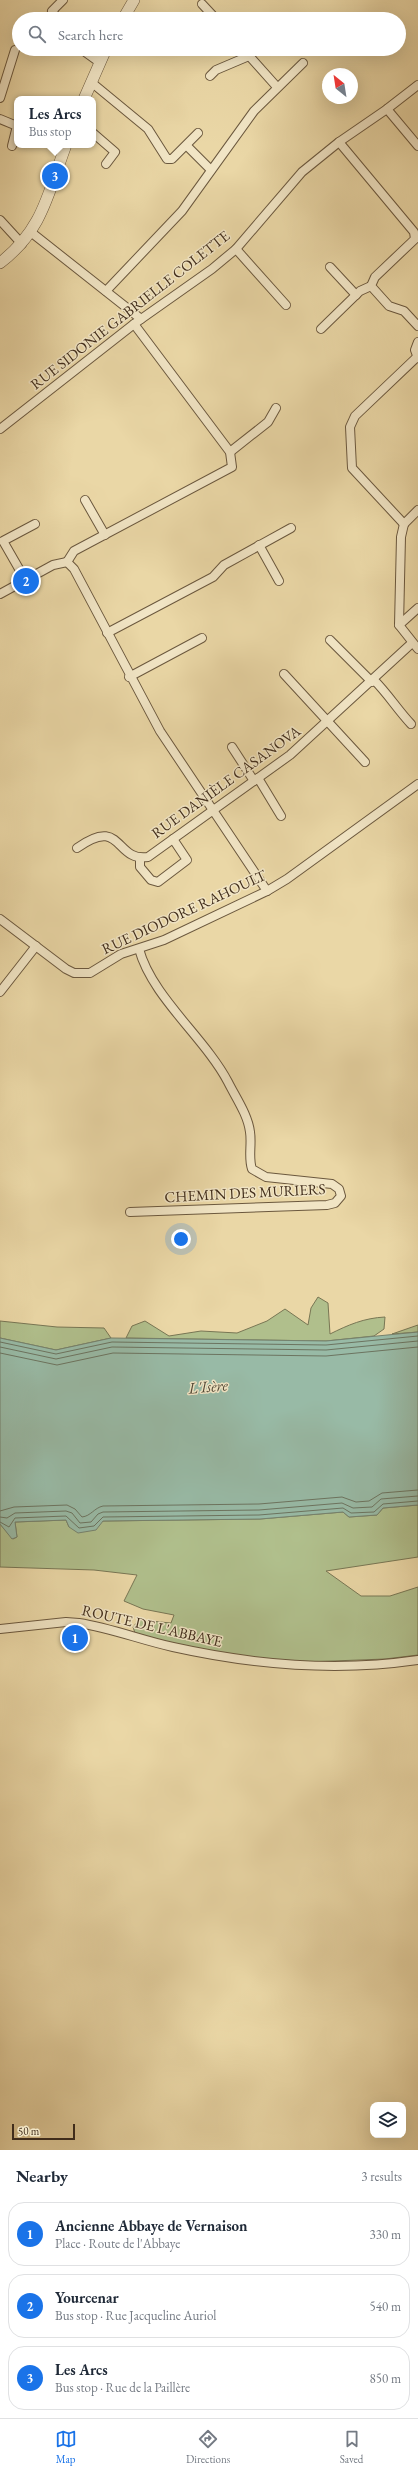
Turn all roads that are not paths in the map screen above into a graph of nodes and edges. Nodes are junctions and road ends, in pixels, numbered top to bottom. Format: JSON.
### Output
{"nodes":[{"id":1,"x":63,"y":0,"type":"edge"},
{"id":2,"x":134,"y":0,"type":"edge"},
{"id":3,"x":202,"y":4,"type":"dead end"},
{"id":4,"x":53,"y":12,"type":"edge"},
{"id":5,"x":127,"y":12,"type":"edge"},
{"id":6,"x":209,"y":12,"type":"edge"},
{"id":7,"x":12,"y":56,"type":"edge"},
{"id":8,"x":91,"y":56,"type":"edge"},
{"id":9,"x":102,"y":56,"type":"edge"},
{"id":10,"x":250,"y":56,"type":"joint"},
{"id":11,"x":99,"y":62,"type":"junction"},
{"id":12,"x":303,"y":63,"type":"dead end"},
{"id":13,"x":210,"y":76,"type":"dead end"},
{"id":14,"x":91,"y":82,"type":"junction"},
{"id":15,"x":418,"y":85,"type":"edge"},
{"id":16,"x":277,"y":87,"type":"junction"},
{"id":17,"x":85,"y":96,"type":"edge"},
{"id":18,"x":0,"y":98,"type":"edge"},
{"id":19,"x":387,"y":109,"type":"junction"},
{"id":20,"x":0,"y":119,"type":"edge"},
{"id":21,"x":14,"y":125,"type":"edge"},
{"id":22,"x":198,"y":133,"type":"dead end"},
{"id":23,"x":96,"y":136,"type":"edge"},
{"id":24,"x":14,"y":138,"type":"edge"},
{"id":25,"x":339,"y":142,"type":"junction"},
{"id":26,"x":12,"y":146,"type":"dead end"},
{"id":27,"x":187,"y":146,"type":"junction"},
{"id":28,"x":418,"y":146,"type":"edge"},
{"id":29,"x":65,"y":148,"type":"edge"},
{"id":30,"x":106,"y":164,"type":"dead end"},
{"id":31,"x":211,"y":170,"type":"junction"},
{"id":32,"x":0,"y":220,"type":"edge"},
{"id":33,"x":32,"y":232,"type":"junction"},
{"id":34,"x":22,"y":244,"type":"junction"},
{"id":35,"x":236,"y":249,"type":"junction"},
{"id":36,"x":0,"y":264,"type":"edge"},
{"id":37,"x":330,"y":267,"type":"dead end"},
{"id":38,"x":371,"y":286,"type":"junction"},
{"id":39,"x":106,"y":291,"type":"junction"},
{"id":40,"x":356,"y":295,"type":"junction"},
{"id":41,"x":286,"y":305,"type":"dead end"},
{"id":42,"x":137,"y":321,"type":"junction"},
{"id":43,"x":418,"y":326,"type":"edge"},
{"id":44,"x":321,"y":329,"type":"dead end"},
{"id":45,"x":418,"y":342,"type":"edge"},
{"id":46,"x":418,"y":358,"type":"edge"},
{"id":47,"x":276,"y":408,"type":"dead end"},
{"id":48,"x":0,"y":428,"type":"edge"},
{"id":49,"x":230,"y":452,"type":"junction"},
{"id":50,"x":85,"y":500,"type":"dead end"},
{"id":51,"x":418,"y":510,"type":"edge"},
{"id":52,"x":35,"y":524,"type":"dead end"},
{"id":53,"x":404,"y":524,"type":"junction"},
{"id":54,"x":291,"y":528,"type":"dead end"},
{"id":55,"x":105,"y":535,"type":"junction"},
{"id":56,"x":259,"y":545,"type":"junction"},
{"id":57,"x":67,"y":562,"type":"junction"},
{"id":58,"x":26,"y":581,"type":"junction"},
{"id":59,"x":280,"y":581,"type":"dead end"},
{"id":60,"x":0,"y":594,"type":"edge"},
{"id":61,"x":418,"y":608,"type":"edge"},
{"id":62,"x":399,"y":625,"type":"junction"},
{"id":63,"x":107,"y":633,"type":"junction"},
{"id":64,"x":202,"y":638,"type":"dead end"},
{"id":65,"x":330,"y":640,"type":"dead end"},
{"id":66,"x":415,"y":646,"type":"edge"},
{"id":67,"x":284,"y":674,"type":"dead end"},
{"id":68,"x":129,"y":677,"type":"junction"},
{"id":69,"x":373,"y":681,"type":"junction"},
{"id":70,"x":328,"y":722,"type":"junction"},
{"id":71,"x":411,"y":724,"type":"dead end"},
{"id":72,"x":232,"y":747,"type":"dead end"},
{"id":73,"x":365,"y":762,"type":"dead end"},
{"id":74,"x":256,"y":780,"type":"junction"},
{"id":75,"x":418,"y":784,"type":"edge"},
{"id":76,"x":213,"y":810,"type":"junction"},
{"id":77,"x":281,"y":816,"type":"dead end"},
{"id":78,"x":173,"y":839,"type":"junction"},
{"id":79,"x":77,"y":848,"type":"dead end"},
{"id":80,"x":140,"y":858,"type":"junction"},
{"id":81,"x":267,"y":891,"type":"junction"},
{"id":82,"x":0,"y":919,"type":"edge"},
{"id":83,"x":36,"y":946,"type":"junction"},
{"id":84,"x":139,"y":949,"type":"junction"},
{"id":85,"x":0,"y":992,"type":"edge"},
{"id":86,"x":130,"y":1212,"type":"dead end"},
{"id":87,"x":0,"y":1629,"type":"edge"},
{"id":88,"x":418,"y":1660,"type":"edge"}],
"edges":[{"from":1,"to":4,"type":"street"},
{"from":2,"to":5,"type":"street"},
{"from":3,"to":6,"type":"street"},
{"from":7,"to":18,"type":"street"},
{"from":8,"to":11,"type":"street"},
{"from":9,"to":11,"type":"street"},
{"from":10,"to":13,"type":"street"},
{"from":10,"to":16,"type":"street"},
{"from":11,"to":14,"type":"street"},
{"from":12,"to":16,"type":"street"},
{"from":14,"to":17,"type":"street"},
{"from":14,"to":27,"type":"street"},
{"from":15,"to":19,"type":"street","name":"RUE SIDONIE GABRIELLE COLETTE"},
{"from":16,"to":31,"type":"street"},
{"from":19,"to":25,"type":"street","name":"RUE SIDONIE GABRIELLE COLETTE"},
{"from":19,"to":28,"type":"street"},
{"from":20,"to":21,"type":"street"},
{"from":22,"to":27,"type":"street"},
{"from":23,"to":30,"type":"street"},
{"from":24,"to":26,"type":"street"},
{"from":25,"to":35,"type":"street","name":"RUE SIDONIE GABRIELLE COLETTE"},
{"from":25,"to":38,"type":"street"},
{"from":27,"to":31,"type":"street"},
{"from":29,"to":33,"type":"street"},
{"from":31,"to":39,"type":"street"},
{"from":32,"to":34,"type":"street"},
{"from":33,"to":34,"type":"street"},
{"from":33,"to":39,"type":"street"},
{"from":34,"to":36,"type":"street"},
{"from":35,"to":41,"type":"street"},
{"from":35,"to":42,"type":"street","name":"RUE SIDONIE GABRIELLE COLETTE"},
{"from":37,"to":40,"type":"street"},
{"from":38,"to":40,"type":"street"},
{"from":38,"to":43,"type":"street"},
{"from":39,"to":42,"type":"street"},
{"from":40,"to":44,"type":"street"},
{"from":42,"to":48,"type":"street","name":"RUE SIDONIE GABRIELLE COLETTE"},
{"from":42,"to":49,"type":"street"},
{"from":45,"to":46,"type":"street"},
{"from":46,"to":53,"type":"street"},
{"from":47,"to":49,"type":"street"},
{"from":49,"to":55,"type":"street"},
{"from":50,"to":55,"type":"street"},
{"from":51,"to":53,"type":"street"},
{"from":52,"to":58,"type":"street"},
{"from":53,"to":62,"type":"street"},
{"from":54,"to":56,"type":"street"},
{"from":55,"to":57,"type":"street"},
{"from":56,"to":59,"type":"street"},
{"from":56,"to":63,"type":"street"},
{"from":57,"to":58,"type":"street"},
{"from":57,"to":63,"type":"street"},
{"from":58,"to":60,"type":"street"},
{"from":61,"to":62,"type":"street"},
{"from":62,"to":66,"type":"street","name":"RUE DANIÈLE CASANOVA"},
{"from":63,"to":68,"type":"street"},
{"from":64,"to":68,"type":"street"},
{"from":65,"to":69,"type":"street"},
{"from":66,"to":69,"type":"street","name":"RUE DANIÈLE CASANOVA"},
{"from":67,"to":70,"type":"street"},
{"from":68,"to":76,"type":"street"},
{"from":69,"to":70,"type":"street","name":"RUE DANIÈLE CASANOVA"},
{"from":69,"to":71,"type":"street"},
{"from":70,"to":73,"type":"street"},
{"from":70,"to":74,"type":"street","name":"RUE DANIÈLE CASANOVA"},
{"from":72,"to":74,"type":"street"},
{"from":74,"to":76,"type":"street","name":"RUE DANIÈLE CASANOVA"},
{"from":74,"to":77,"type":"street"},
{"from":75,"to":81,"type":"street","name":"RUE DIODORE RAHOULT"},
{"from":76,"to":78,"type":"street","name":"RUE DANIÈLE CASANOVA"},
{"from":76,"to":81,"type":"street"},
{"from":78,"to":80,"type":"street","name":"RUE DANIÈLE CASANOVA"},
{"from":78,"to":80,"type":"street"},
{"from":79,"to":80,"type":"street"},
{"from":81,"to":84,"type":"street","name":"RUE DIODORE RAHOULT"},
{"from":82,"to":83,"type":"street"},
{"from":83,"to":84,"type":"street","name":"RUE DIODORE RAHOULT"},
{"from":83,"to":85,"type":"street"},
{"from":84,"to":86,"type":"street","name":"CHEMIN DES MURIERS"},
{"from":87,"to":88,"type":"street","name":"ROUTE DE L'ABBAYE"}]}
